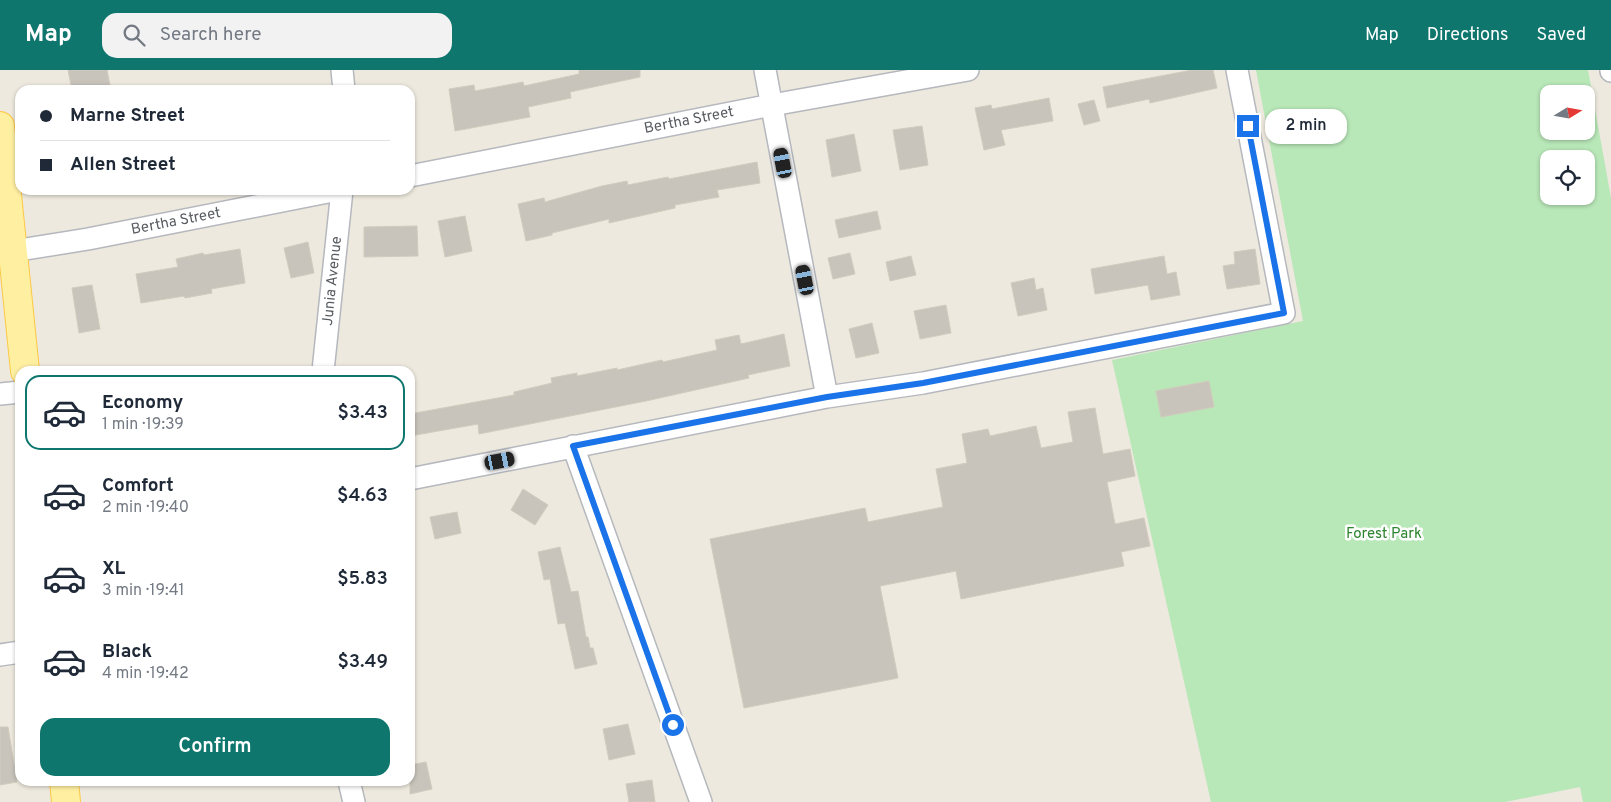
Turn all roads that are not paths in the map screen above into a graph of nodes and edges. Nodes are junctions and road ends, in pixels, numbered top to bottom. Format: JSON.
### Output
{"nodes":[{"id":1,"x":342,"y":70,"type":"edge"},
{"id":2,"x":765,"y":70,"type":"edge"},
{"id":3,"x":968,"y":70,"type":"edge"},
{"id":4,"x":1237,"y":70,"type":"edge"},
{"id":5,"x":344,"y":85,"type":"edge"},
{"id":6,"x":772,"y":104,"type":"junction"},
{"id":7,"x":0,"y":126,"type":"edge"},
{"id":8,"x":415,"y":175,"type":"edge"},
{"id":9,"x":312,"y":195,"type":"edge"},
{"id":10,"x":342,"y":195,"type":"edge"},
{"id":11,"x":13,"y":250,"type":"junction"},
{"id":12,"x":25,"y":366,"type":"edge"},
{"id":13,"x":324,"y":366,"type":"edge"},
{"id":14,"x":15,"y":392,"type":"edge"},
{"id":15,"x":0,"y":394,"type":"edge"},
{"id":16,"x":827,"y":397,"type":"junction"},
{"id":17,"x":573,"y":446,"type":"junction"},
{"id":18,"x":415,"y":478,"type":"edge"},
{"id":19,"x":15,"y":653,"type":"edge"},
{"id":20,"x":0,"y":655,"type":"edge"},
{"id":21,"x":64,"y":786,"type":"edge"},
{"id":22,"x":350,"y":786,"type":"edge"},
{"id":23,"x":66,"y":802,"type":"edge"},
{"id":24,"x":354,"y":802,"type":"edge"},
{"id":25,"x":701,"y":802,"type":"edge"}],
"edges":[{"from":1,"to":5,"type":"street"},
{"from":2,"to":6,"type":"street"},
{"from":3,"to":6,"type":"street","name":"Bertha Street"},
{"from":4,"to":16,"type":"street"},
{"from":6,"to":8,"type":"street","name":"Bertha Street"},
{"from":6,"to":16,"type":"street"},
{"from":7,"to":11,"type":"main road"},
{"from":9,"to":11,"type":"street","name":"Bertha Street"},
{"from":10,"to":13,"type":"street","name":"Junia Avenue"},
{"from":11,"to":12,"type":"main road"},
{"from":14,"to":15,"type":"street"},
{"from":16,"to":17,"type":"street"},
{"from":17,"to":18,"type":"street"},
{"from":17,"to":25,"type":"street"},
{"from":19,"to":20,"type":"street"},
{"from":21,"to":23,"type":"main road"},
{"from":22,"to":24,"type":"street"}]}
